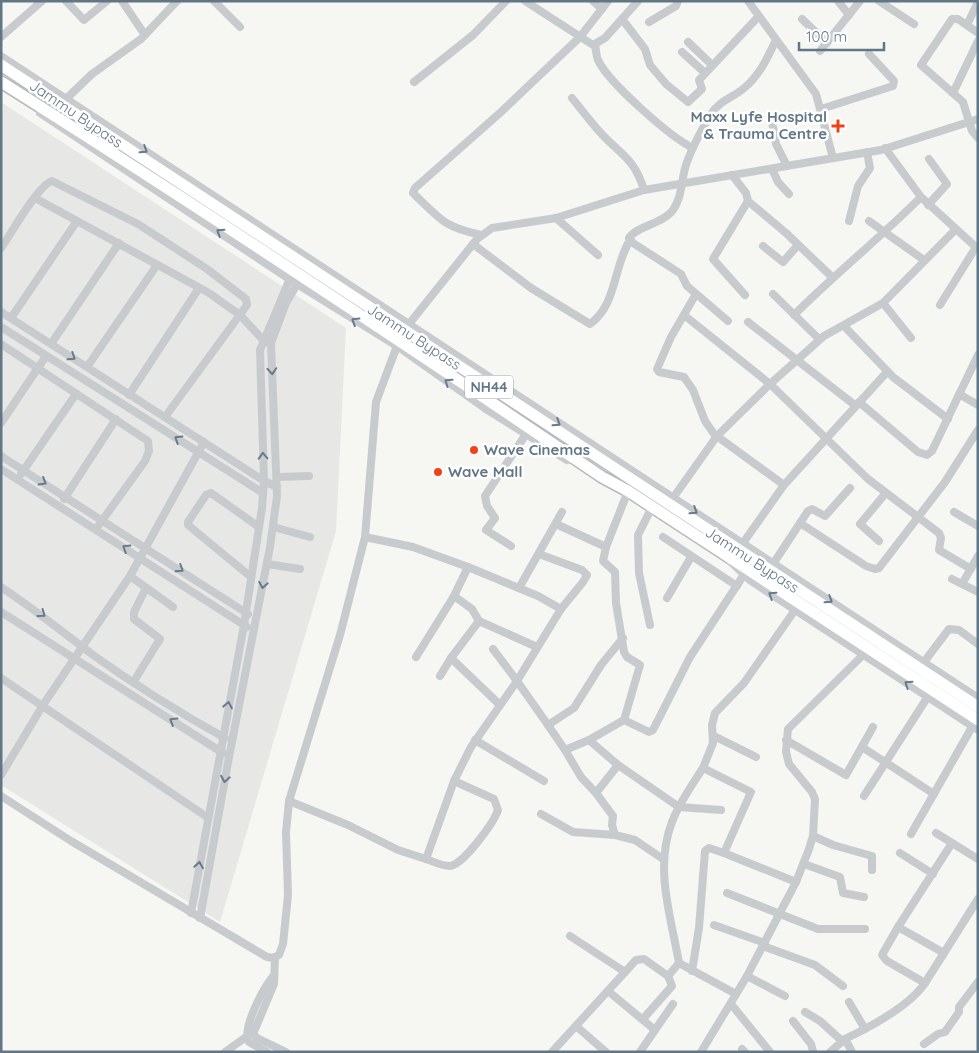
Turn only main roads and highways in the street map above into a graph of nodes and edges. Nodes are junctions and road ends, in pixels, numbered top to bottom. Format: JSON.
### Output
{"nodes":[{"id":1,"x":1,"y":65,"type":"edge"},
{"id":2,"x":1,"y":82,"type":"edge"},
{"id":3,"x":403,"y":335,"type":"junction"},
{"id":4,"x":978,"y":707,"type":"edge"},
{"id":5,"x":976,"y":726,"type":"edge"}],
"edges":[{"from":1,"to":3,"type":"highway","name":"Jammu Bypass","number":"NH44"},
{"from":3,"to":2,"type":"highway","name":"Jammu Bypass","number":"NH44","one_way":true},
{"from":3,"to":4,"type":"highway","name":"Jammu Bypass","number":"NH44"},
{"from":3,"to":5,"type":"highway","name":"Jammu Bypass","number":"NH44"}]}
